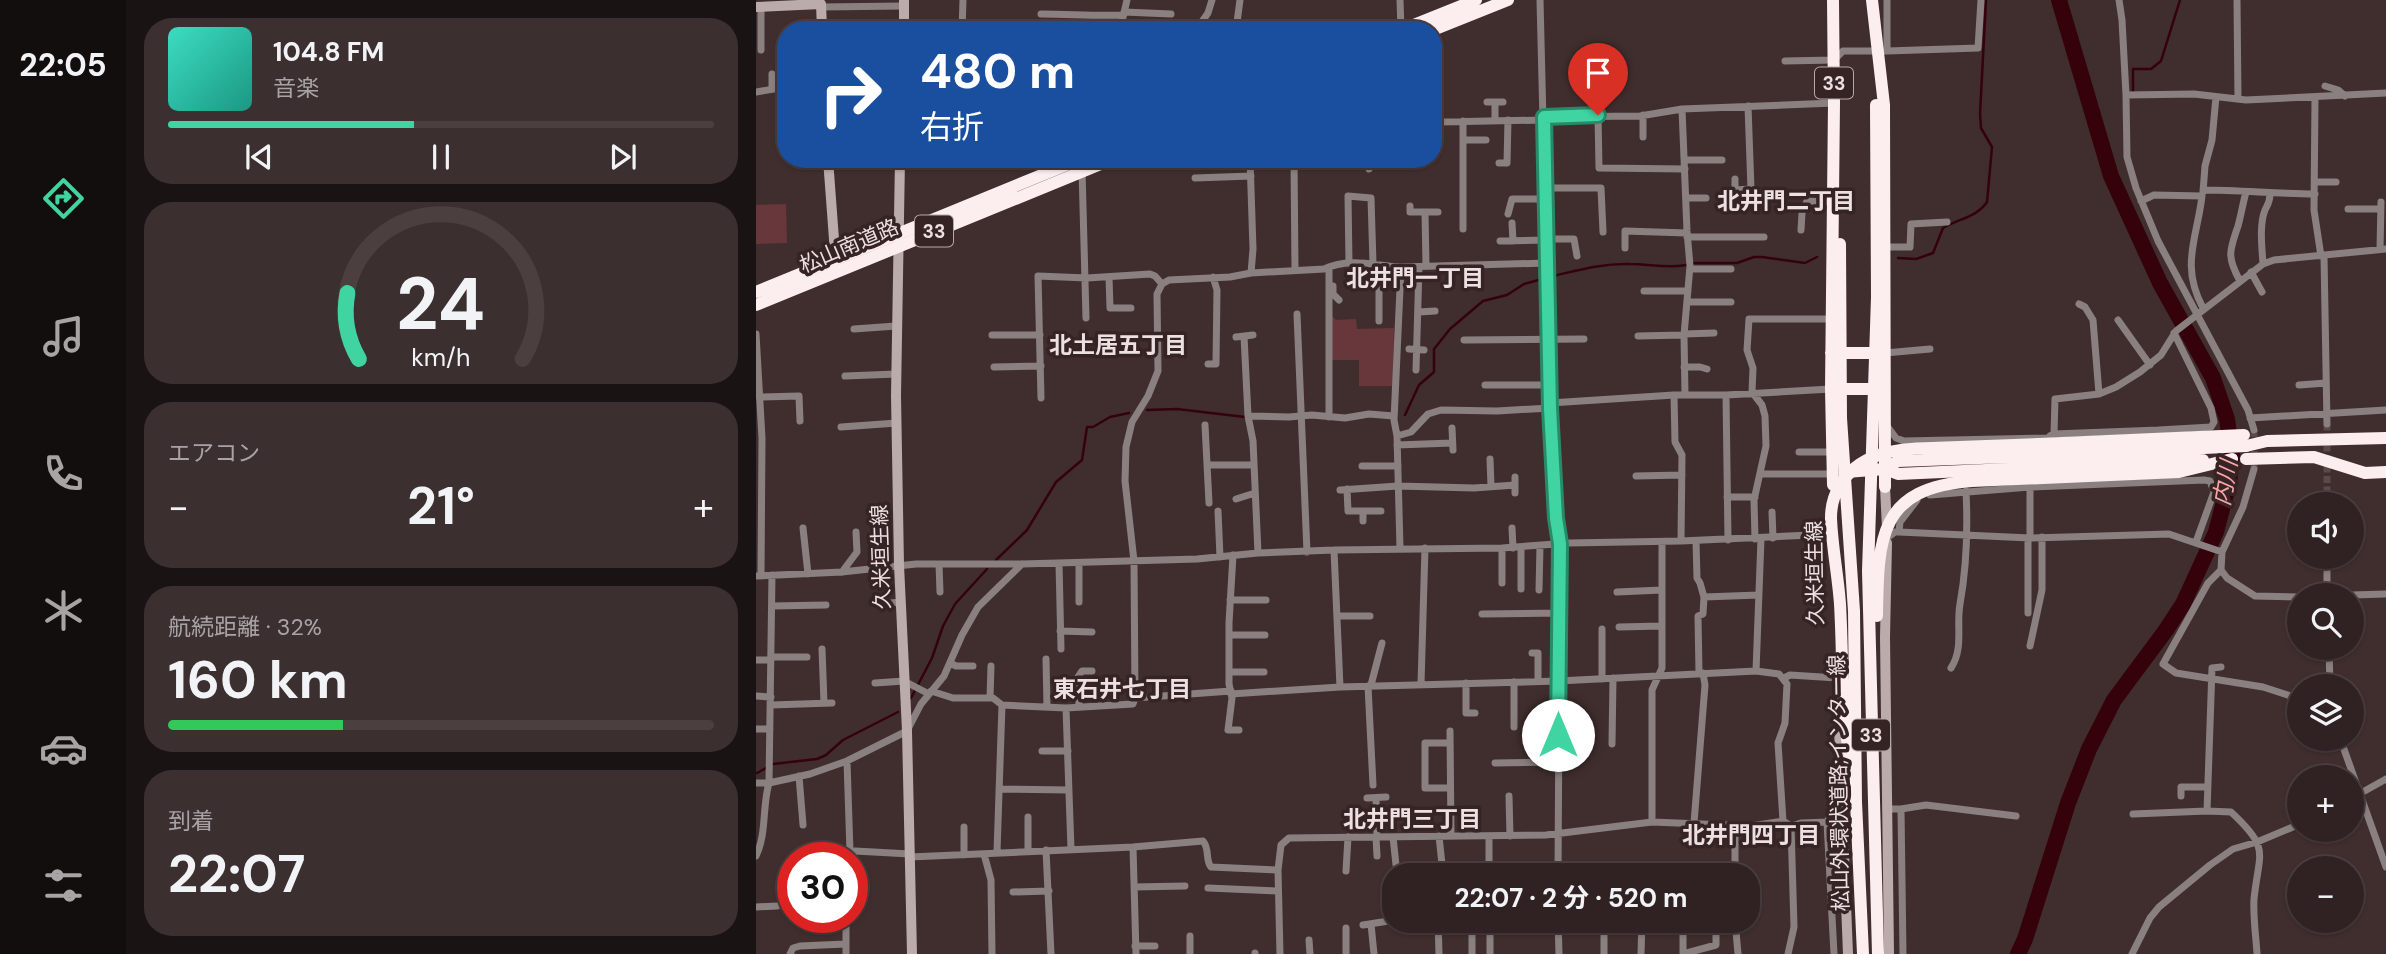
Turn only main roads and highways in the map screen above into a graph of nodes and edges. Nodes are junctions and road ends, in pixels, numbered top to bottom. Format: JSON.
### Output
{"nodes":[{"id":1,"x":1476,"y":0,"type":"edge"},
{"id":2,"x":1508,"y":0,"type":"edge"},
{"id":3,"x":1833,"y":0,"type":"edge"},
{"id":4,"x":1872,"y":0,"type":"edge"},
{"id":5,"x":821,"y":3,"type":"edge"},
{"id":6,"x":904,"y":3,"type":"edge"},
{"id":7,"x":758,"y":7,"type":"edge"},
{"id":8,"x":822,"y":21,"type":"edge"},
{"id":9,"x":904,"y":21,"type":"edge"},
{"id":10,"x":1424,"y":21,"type":"edge"},
{"id":11,"x":1442,"y":26,"type":"edge"},
{"id":12,"x":1881,"y":71,"type":"junction"},
{"id":13,"x":1833,"y":166,"type":"junction"},
{"id":14,"x":829,"y":168,"type":"edge"},
{"id":15,"x":900,"y":168,"type":"edge"},
{"id":16,"x":1070,"y":168,"type":"edge"},
{"id":17,"x":898,"y":239,"type":"junction"},
{"id":18,"x":836,"y":266,"type":"junction"},
{"id":19,"x":756,"y":292,"type":"edge"},
{"id":20,"x":756,"y":305,"type":"edge"},
{"id":21,"x":1831,"y":353,"type":"junction"},
{"id":22,"x":1885,"y":353,"type":"junction"},
{"id":23,"x":1831,"y":389,"type":"junction"},
{"id":24,"x":1886,"y":389,"type":"junction"},
{"id":25,"x":2386,"y":438,"type":"edge"},
{"id":26,"x":2244,"y":446,"type":"junction"},
{"id":27,"x":1885,"y":469,"type":"junction"},
{"id":28,"x":2386,"y":472,"type":"edge"},
{"id":29,"x":1833,"y":479,"type":"junction"},
{"id":30,"x":1885,"y":487,"type":"joint"},
{"id":31,"x":1885,"y":625,"type":"junction"},
{"id":32,"x":1835,"y":627,"type":"junction"},
{"id":33,"x":1871,"y":768,"type":"junction"},
{"id":34,"x":1856,"y":802,"type":"junction"},
{"id":35,"x":1842,"y":809,"type":"junction"},
{"id":36,"x":1886,"y":809,"type":"junction"},
{"id":37,"x":912,"y":954,"type":"edge"},
{"id":38,"x":1847,"y":954,"type":"edge"},
{"id":39,"x":1863,"y":954,"type":"edge"},
{"id":40,"x":1878,"y":954,"type":"edge"},
{"id":41,"x":1889,"y":954,"type":"edge"}],
"edges":[{"from":1,"to":10,"type":"highway"},
{"from":2,"to":11,"type":"highway"},
{"from":3,"to":13,"type":"highway","number":"33"},
{"from":4,"to":12,"type":"highway","number":"33"},
{"from":5,"to":7,"type":"main road"},
{"from":5,"to":8,"type":"main road"},
{"from":6,"to":9,"type":"main road"},
{"from":12,"to":22,"type":"highway","number":"33"},
{"from":12,"to":33,"type":"highway","name":"松山外環状道路;インター線","number":"33","bridge":true},
{"from":13,"to":21,"type":"highway","number":"33"},
{"from":13,"to":34,"type":"highway","name":"松山外環状道路;インター線","number":"33","bridge":true},
{"from":14,"to":18,"type":"main road"},
{"from":15,"to":17,"type":"main road","name":"久米垣生線"},
{"from":16,"to":17,"type":"highway","name":"松山南道路","number":"33"},
{"from":17,"to":18,"type":"highway","name":"松山南道路","number":"33"},
{"from":17,"to":37,"type":"main road","name":"久米垣生線"},
{"from":18,"to":19,"type":"highway","name":"松山南道路","number":"33"},
{"from":18,"to":20,"type":"highway","name":"松山南道路","number":"33"},
{"from":21,"to":22,"type":"highway"},
{"from":21,"to":23,"type":"highway","number":"33"},
{"from":22,"to":24,"type":"highway","number":"33"},
{"from":23,"to":24,"type":"highway"},
{"from":23,"to":29,"type":"highway","number":"33"},
{"from":24,"to":27,"type":"highway","number":"33"},
{"from":25,"to":26,"type":"highway"},
{"from":26,"to":27,"type":"highway","bridge":true},
{"from":26,"to":27,"type":"highway","bridge":true},
{"from":26,"to":28,"type":"highway"},
{"from":26,"to":33,"type":"highway","bridge":true},
{"from":26,"to":34,"type":"highway","bridge":true},
{"from":27,"to":29,"type":"highway"},
{"from":27,"to":30,"type":"highway","number":"33"},
{"from":29,"to":32,"type":"main road","name":"久米垣生線"},
{"from":30,"to":31,"type":"main road"},
{"from":31,"to":32,"type":"main road"},
{"from":31,"to":36,"type":"main road"},
{"from":32,"to":35,"type":"main road","name":"久米垣生線"},
{"from":33,"to":40,"type":"highway","name":"松山外環状道路;インター線","number":"33","bridge":true},
{"from":34,"to":39,"type":"highway","name":"松山外環状道路;インター線","number":"33","bridge":true},
{"from":35,"to":36,"type":"main road"},
{"from":35,"to":38,"type":"main road","name":"久米垣生線"},
{"from":36,"to":41,"type":"main road"}]}
